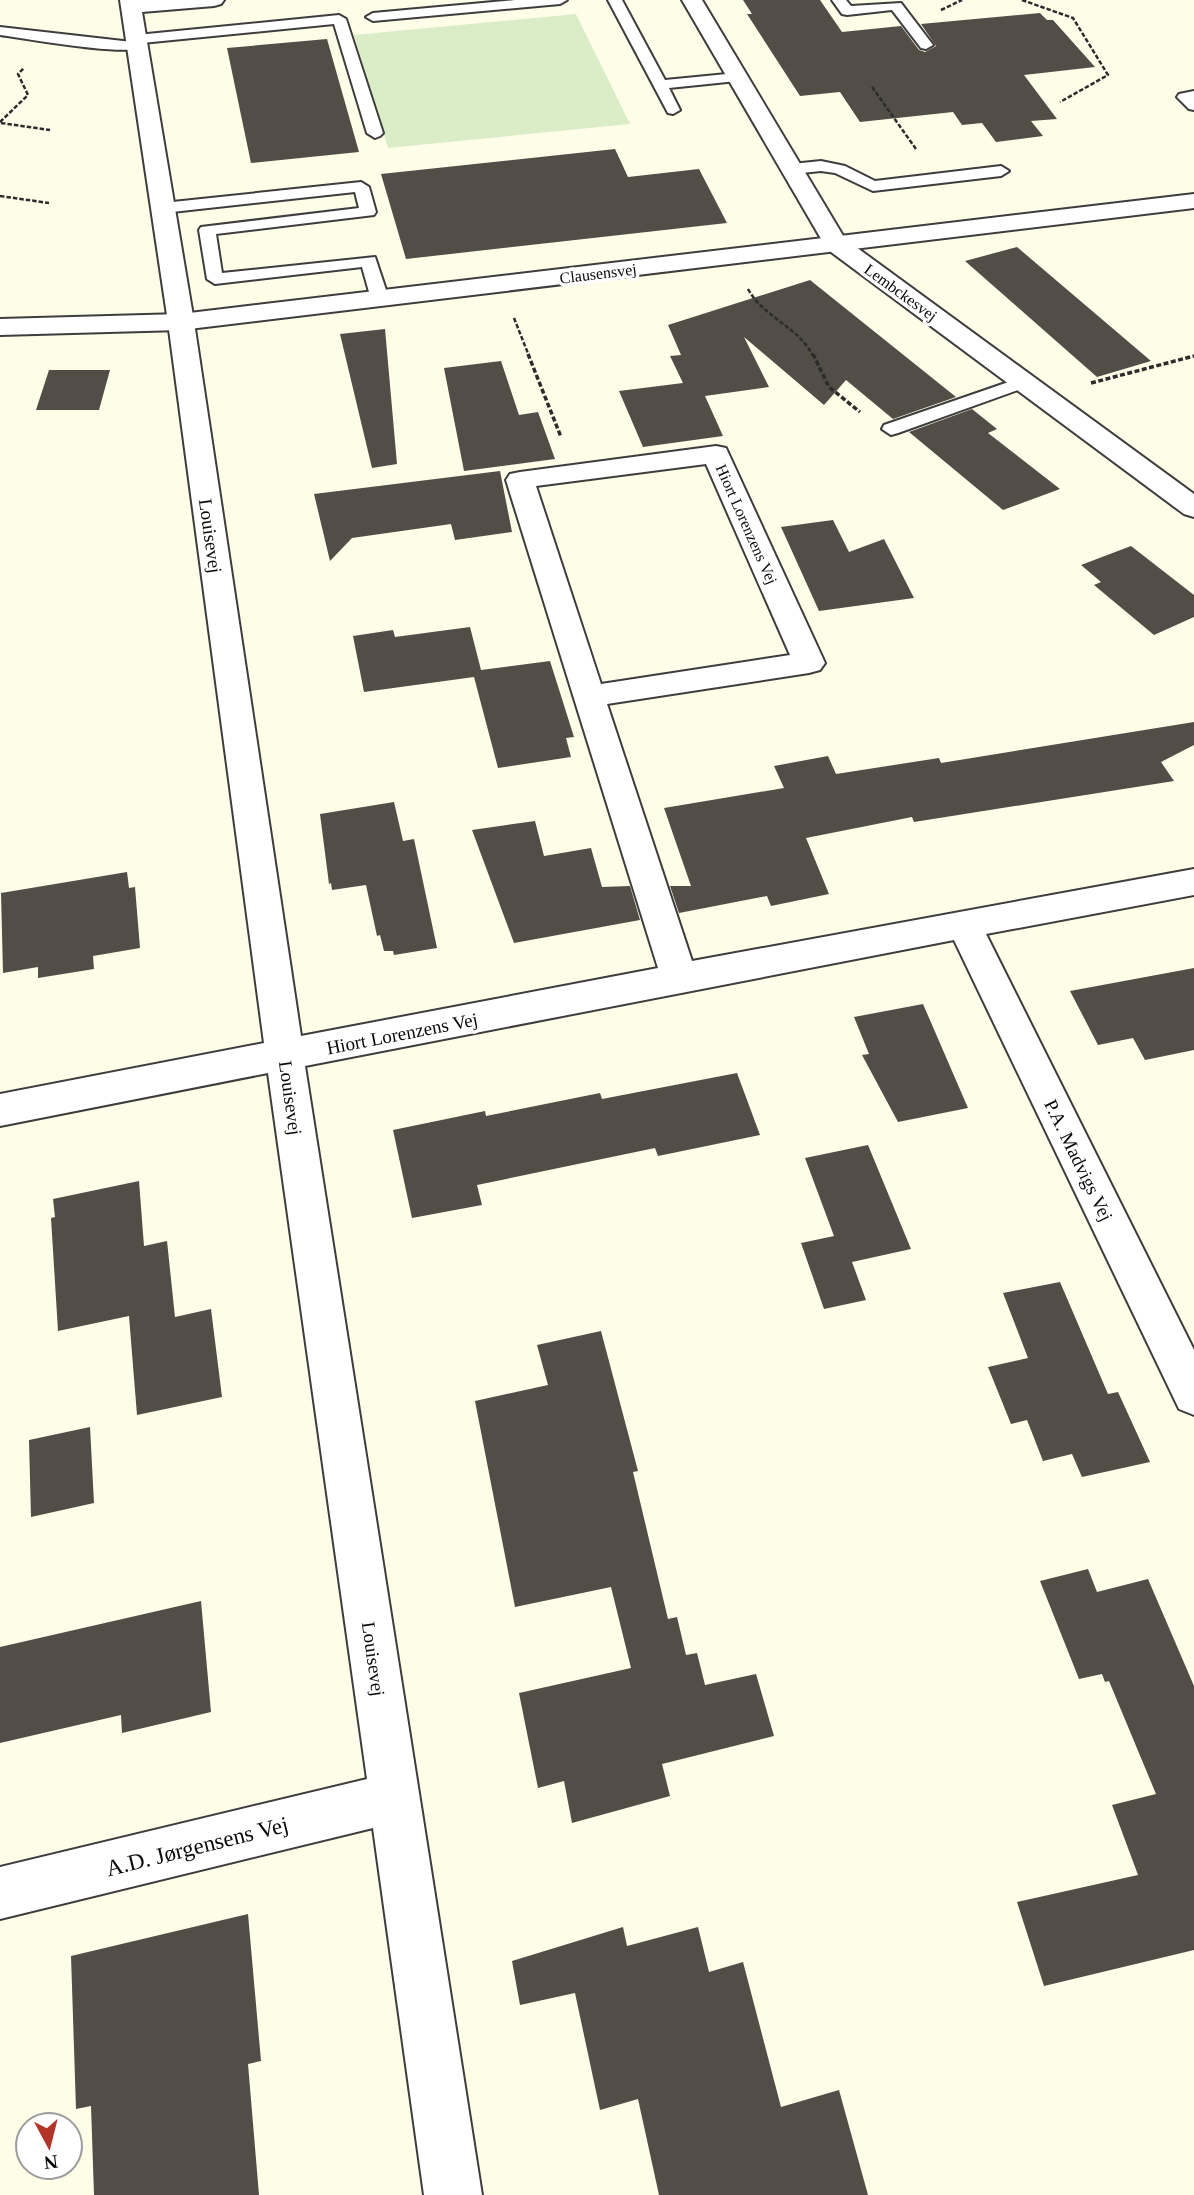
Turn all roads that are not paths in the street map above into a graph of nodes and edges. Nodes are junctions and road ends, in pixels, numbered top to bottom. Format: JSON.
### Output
{"nodes":[{"id":1,"x":214,"y":0,"type":"edge"},
{"id":2,"x":560,"y":0,"type":"edge"},
{"id":3,"x":615,"y":0,"type":"edge"},
{"id":4,"x":692,"y":0,"type":"edge"},
{"id":5,"x":839,"y":0,"type":"edge"},
{"id":6,"x":373,"y":17,"type":"dead end"},
{"id":7,"x":134,"y":23,"type":"edge"},
{"id":8,"x":0,"y":31,"type":"edge"},
{"id":9,"x":926,"y":45,"type":"dead end"},
{"id":10,"x":737,"y":77,"type":"junction"},
{"id":11,"x":660,"y":85,"type":"junction"},
{"id":12,"x":1194,"y":95,"type":"edge"},
{"id":13,"x":1194,"y":106,"type":"edge"},
{"id":14,"x":673,"y":110,"type":"dead end"},
{"id":15,"x":375,"y":133,"type":"dead end"},
{"id":16,"x":792,"y":169,"type":"junction"},
{"id":17,"x":1001,"y":171,"type":"dead end"},
{"id":18,"x":1194,"y":201,"type":"edge"},
{"id":19,"x":163,"y":208,"type":"junction"},
{"id":20,"x":836,"y":244,"type":"junction"},
{"id":21,"x":380,"y":299,"type":"junction"},
{"id":22,"x":181,"y":322,"type":"junction"},
{"id":23,"x":0,"y":327,"type":"edge"},
{"id":24,"x":1023,"y":382,"type":"junction"},
{"id":25,"x":891,"y":429,"type":"road end"},
{"id":26,"x":1194,"y":508,"type":"edge"},
{"id":27,"x":589,"y":696,"type":"junction"},
{"id":28,"x":1194,"y":882,"type":"edge"},
{"id":29,"x":964,"y":925,"type":"junction"},
{"id":30,"x":679,"y":978,"type":"junction"},
{"id":31,"x":285,"y":1056,"type":"junction"},
{"id":32,"x":0,"y":1110,"type":"edge"},
{"id":33,"x":1194,"y":1395,"type":"edge"},
{"id":34,"x":394,"y":1798,"type":"junction"},
{"id":35,"x":0,"y":1893,"type":"edge"},
{"id":36,"x":453,"y":2195,"type":"edge"}],
"edges":[{"from":1,"to":7,"type":"street"},
{"from":2,"to":6,"type":"lane"},
{"from":3,"to":11,"type":"lane"},
{"from":4,"to":10,"type":"street","name":"Lembckesvej"},
{"from":5,"to":9,"type":"lane"},
{"from":7,"to":8,"type":"lane"},
{"from":7,"to":15,"type":"lane"},
{"from":7,"to":19,"type":"street","name":"Louisevej"},
{"from":10,"to":11,"type":"lane"},
{"from":10,"to":16,"type":"street","name":"Lembckesvej"},
{"from":11,"to":14,"type":"lane"},
{"from":12,"to":13,"type":"lane"},
{"from":16,"to":17,"type":"lane"},
{"from":16,"to":20,"type":"street","name":"Lembckesvej"},
{"from":18,"to":20,"type":"street","name":"Clausensvej"},
{"from":19,"to":21,"type":"lane"},
{"from":19,"to":22,"type":"street","name":"Louisevej"},
{"from":20,"to":21,"type":"street","name":"Clausensvej"},
{"from":20,"to":24,"type":"street","name":"Lembckesvej"},
{"from":21,"to":22,"type":"street","name":"Clausensvej"},
{"from":22,"to":23,"type":"street","name":"Clausensvej"},
{"from":22,"to":31,"type":"street","name":"Louisevej"},
{"from":24,"to":25,"type":"lane"},
{"from":24,"to":26,"type":"street","name":"Lembckesvej"},
{"from":27,"to":27,"type":"street","name":"Hiort Lorenzens Vej"},
{"from":27,"to":30,"type":"street","name":"Hiort Lorenzens Vej"},
{"from":28,"to":29,"type":"street","name":"Hiort Lorenzens Vej"},
{"from":29,"to":30,"type":"street","name":"Hiort Lorenzens Vej"},
{"from":29,"to":33,"type":"street","name":"P.A. Madvigs Vej"},
{"from":30,"to":31,"type":"street","name":"Hiort Lorenzens Vej"},
{"from":31,"to":32,"type":"street","name":"Hiort Lorenzens Vej"},
{"from":31,"to":34,"type":"street","name":"Louisevej"},
{"from":34,"to":35,"type":"street","name":"A.D. Jørgensens Vej"},
{"from":34,"to":36,"type":"street","name":"Louisevej"}]}
